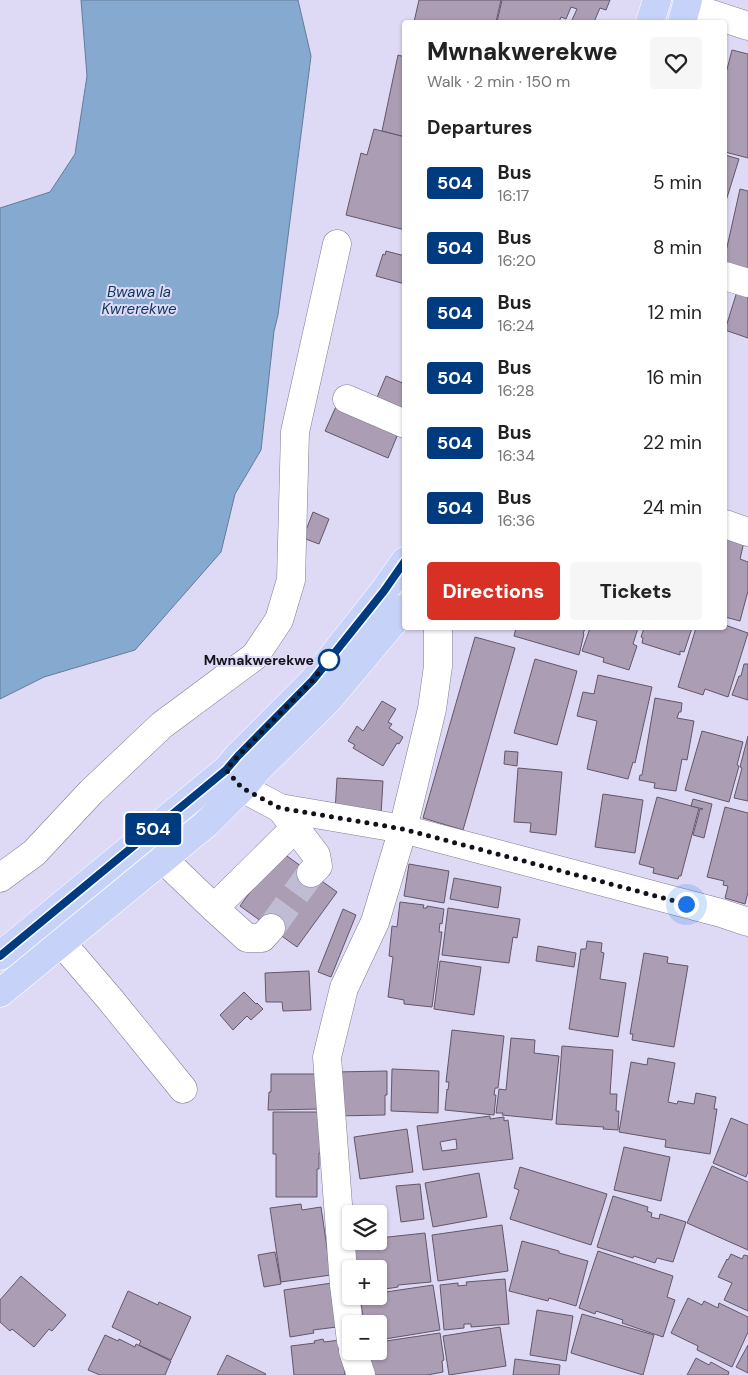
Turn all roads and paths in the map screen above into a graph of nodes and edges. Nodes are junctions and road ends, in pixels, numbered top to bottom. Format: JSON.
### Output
{"nodes":[{"id":1,"x":657,"y":0,"type":"edge"},
{"id":2,"x":686,"y":10,"type":"edge"},
{"id":3,"x":651,"y":20,"type":"edge"},
{"id":4,"x":725,"y":20,"type":"edge"},
{"id":5,"x":727,"y":21,"type":"edge"},
{"id":6,"x":748,"y":26,"type":"edge"},
{"id":7,"x":337,"y":244,"type":"dead end"},
{"id":8,"x":727,"y":277,"type":"edge"},
{"id":9,"x":748,"y":283,"type":"edge"},
{"id":10,"x":346,"y":399,"type":"dead end"},
{"id":11,"x":402,"y":423,"type":"edge"},
{"id":12,"x":727,"y":525,"type":"edge"},
{"id":13,"x":748,"y":532,"type":"edge"},
{"id":14,"x":402,"y":571,"type":"edge"},
{"id":15,"x":402,"y":612,"type":"edge"},
{"id":16,"x":438,"y":630,"type":"edge"},
{"id":17,"x":234,"y":779,"type":"junction"},
{"id":18,"x":288,"y":818,"type":"junction"},
{"id":19,"x":403,"y":829,"type":"junction"},
{"id":20,"x":163,"y":859,"type":"junction"},
{"id":21,"x":311,"y":873,"type":"tunnel mouth"},
{"id":22,"x":0,"y":878,"type":"edge"},
{"id":23,"x":214,"y":908,"type":"junction"},
{"id":24,"x":748,"y":922,"type":"edge"},
{"id":25,"x":271,"y":928,"type":"tunnel mouth"},
{"id":26,"x":61,"y":942,"type":"junction"},
{"id":27,"x":0,"y":956,"type":"edge"},
{"id":28,"x":0,"y":993,"type":"edge"},
{"id":29,"x":183,"y":1089,"type":"dead end"},
{"id":30,"x":348,"y":1315,"type":"edge"},
{"id":31,"x":356,"y":1360,"type":"edge"},
{"id":32,"x":360,"y":1375,"type":"edge"}],
"edges":[{"from":1,"to":3,"type":"main road"},
{"from":2,"to":4,"type":"street"},
{"from":5,"to":6,"type":"street"},
{"from":7,"to":22,"type":"street"},
{"from":8,"to":9,"type":"street"},
{"from":10,"to":11,"type":"street"},
{"from":12,"to":13,"type":"street"},
{"from":14,"to":17,"type":"main road"},
{"from":15,"to":17,"type":"main road"},
{"from":16,"to":19,"type":"street"},
{"from":17,"to":18,"type":"street"},
{"from":17,"to":20,"type":"main road"},
{"from":17,"to":27,"type":"main road"},
{"from":18,"to":19,"type":"street"},
{"from":18,"to":21,"type":"street"},
{"from":18,"to":23,"type":"street"},
{"from":19,"to":24,"type":"street"},
{"from":19,"to":30,"type":"street"},
{"from":20,"to":23,"type":"street"},
{"from":20,"to":26,"type":"main road"},
{"from":23,"to":25,"type":"street"},
{"from":26,"to":28,"type":"main road"},
{"from":26,"to":29,"type":"street"},
{"from":31,"to":32,"type":"street"}]}
